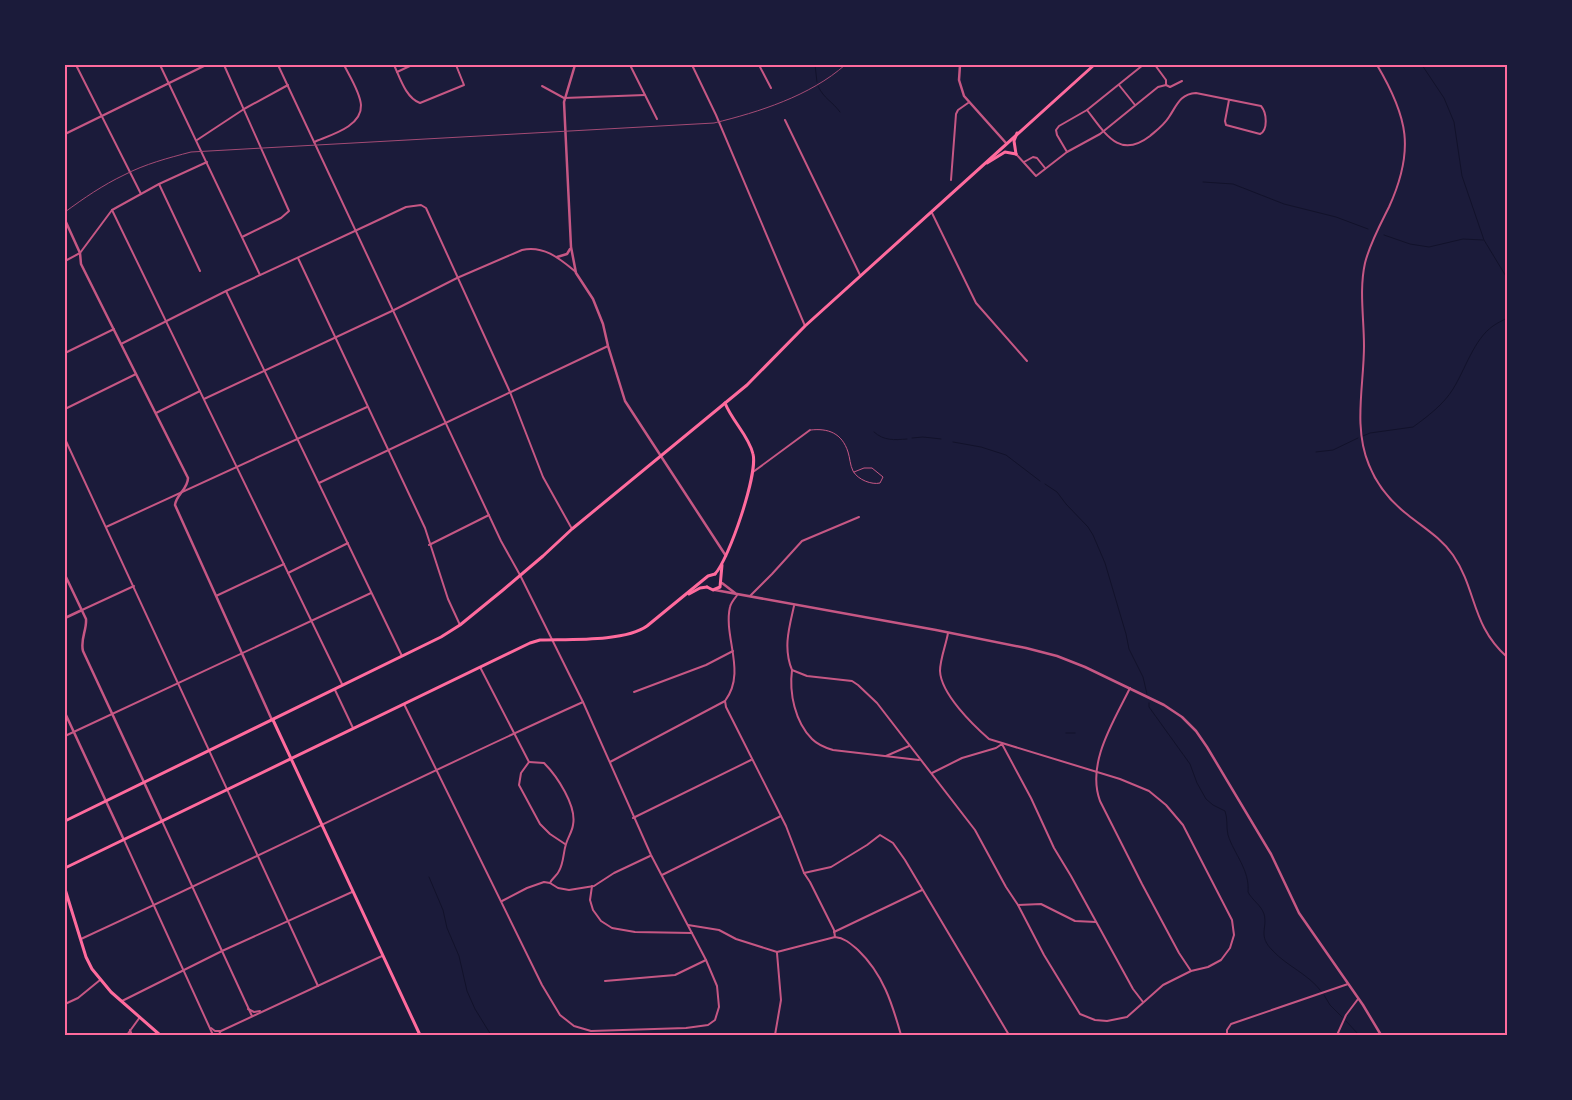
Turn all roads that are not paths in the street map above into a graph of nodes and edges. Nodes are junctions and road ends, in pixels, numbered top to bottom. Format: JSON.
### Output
{"nodes":[{"id":1,"x":76,"y":65,"type":"edge"},
{"id":2,"x":160,"y":65,"type":"edge"},
{"id":3,"x":206,"y":65,"type":"edge"},
{"id":4,"x":224,"y":65,"type":"edge"},
{"id":5,"x":278,"y":65,"type":"edge"},
{"id":6,"x":344,"y":65,"type":"edge"},
{"id":7,"x":394,"y":65,"type":"edge"},
{"id":8,"x":412,"y":65,"type":"edge"},
{"id":9,"x":456,"y":65,"type":"edge"},
{"id":10,"x":630,"y":65,"type":"edge"},
{"id":11,"x":692,"y":65,"type":"edge"},
{"id":12,"x":759,"y":65,"type":"edge"},
{"id":13,"x":960,"y":65,"type":"edge"},
{"id":14,"x":1094,"y":65,"type":"edge"},
{"id":15,"x":1142,"y":65,"type":"edge"},
{"id":16,"x":1155,"y":65,"type":"edge"},
{"id":17,"x":1377,"y":65,"type":"edge"},
{"id":18,"x":574,"y":66,"type":"edge"},
{"id":19,"x":397,"y":72,"type":"junction"},
{"id":20,"x":1182,"y":81,"type":"dead end"},
{"id":21,"x":169,"y":83,"type":"junction"},
{"id":22,"x":288,"y":85,"type":"junction"},
{"id":23,"x":1119,"y":85,"type":"junction"},
{"id":24,"x":1166,"y":85,"type":"junction"},
{"id":25,"x":542,"y":86,"type":"dead end"},
{"id":26,"x":770,"y":88,"type":"dead end"},
{"id":27,"x":644,"y":95,"type":"junction"},
{"id":28,"x":564,"y":98,"type":"junction"},
{"id":29,"x":1229,"y":100,"type":"junction"},
{"id":30,"x":968,"y":102,"type":"junction"},
{"id":31,"x":1135,"y":105,"type":"junction"},
{"id":32,"x":244,"y":109,"type":"junction"},
{"id":33,"x":1087,"y":110,"type":"junction"},
{"id":34,"x":102,"y":116,"type":"junction"},
{"id":35,"x":657,"y":119,"type":"dead end"},
{"id":36,"x":786,"y":120,"type":"dead end"},
{"id":37,"x":1104,"y":130,"type":"junction"},
{"id":38,"x":1017,"y":133,"type":"junction"},
{"id":39,"x":65,"y":134,"type":"edge"},
{"id":40,"x":196,"y":140,"type":"junction"},
{"id":41,"x":314,"y":142,"type":"junction"},
{"id":42,"x":1006,"y":143,"type":"junction"},
{"id":43,"x":1067,"y":152,"type":"junction"},
{"id":44,"x":1016,"y":154,"type":"junction"},
{"id":45,"x":206,"y":162,"type":"junction"},
{"id":46,"x":1024,"y":162,"type":"junction"},
{"id":47,"x":980,"y":167,"type":"junction"},
{"id":48,"x":1045,"y":169,"type":"junction"},
{"id":49,"x":951,"y":180,"type":"dead end"},
{"id":50,"x":159,"y":184,"type":"junction"},
{"id":51,"x":141,"y":194,"type":"junction"},
{"id":52,"x":112,"y":210,"type":"junction"},
{"id":53,"x":932,"y":211,"type":"junction"},
{"id":54,"x":65,"y":220,"type":"edge"},
{"id":55,"x":356,"y":231,"type":"junction"},
{"id":56,"x":242,"y":236,"type":"junction"},
{"id":57,"x":571,"y":247,"type":"junction"},
{"id":58,"x":80,"y":253,"type":"junction"},
{"id":59,"x":556,"y":257,"type":"junction"},
{"id":60,"x":298,"y":258,"type":"junction"},
{"id":61,"x":65,"y":261,"type":"edge"},
{"id":62,"x":200,"y":271,"type":"dead end"},
{"id":63,"x":576,"y":272,"type":"junction"},
{"id":64,"x":260,"y":275,"type":"junction"},
{"id":65,"x":861,"y":276,"type":"junction"},
{"id":66,"x":457,"y":278,"type":"junction"},
{"id":67,"x":226,"y":291,"type":"junction"},
{"id":68,"x":394,"y":310,"type":"junction"},
{"id":69,"x":166,"y":322,"type":"junction"},
{"id":70,"x":804,"y":326,"type":"junction"},
{"id":71,"x":114,"y":329,"type":"junction"},
{"id":72,"x":335,"y":337,"type":"junction"},
{"id":73,"x":121,"y":344,"type":"junction"},
{"id":74,"x":608,"y":346,"type":"junction"},
{"id":75,"x":65,"y":353,"type":"edge"},
{"id":76,"x":1027,"y":360,"type":"dead end"},
{"id":77,"x":265,"y":370,"type":"junction"},
{"id":78,"x":136,"y":374,"type":"junction"},
{"id":79,"x":200,"y":391,"type":"junction"},
{"id":80,"x":510,"y":392,"type":"junction"},
{"id":81,"x":204,"y":399,"type":"junction"},
{"id":82,"x":725,"y":403,"type":"junction"},
{"id":83,"x":368,"y":406,"type":"junction"},
{"id":84,"x":65,"y":409,"type":"edge"},
{"id":85,"x":156,"y":413,"type":"junction"},
{"id":86,"x":446,"y":422,"type":"junction"},
{"id":87,"x":810,"y":430,"type":"joint"},
{"id":88,"x":65,"y":439,"type":"edge"},
{"id":89,"x":298,"y":439,"type":"junction"},
{"id":90,"x":389,"y":449,"type":"junction"},
{"id":91,"x":661,"y":456,"type":"junction"},
{"id":92,"x":237,"y":467,"type":"junction"},
{"id":93,"x":753,"y":472,"type":"junction"},
{"id":94,"x":854,"y":472,"type":"junction"},
{"id":95,"x":319,"y":483,"type":"junction"},
{"id":96,"x":182,"y":493,"type":"junction"},
{"id":97,"x":490,"y":515,"type":"junction"},
{"id":98,"x":860,"y":516,"type":"dead end"},
{"id":99,"x":106,"y":528,"type":"junction"},
{"id":100,"x":572,"y":529,"type":"junction"},
{"id":101,"x":348,"y":544,"type":"junction"},
{"id":102,"x":429,"y":545,"type":"junction"},
{"id":103,"x":726,"y":556,"type":"junction"},
{"id":104,"x":284,"y":564,"type":"junction"},
{"id":105,"x":722,"y":564,"type":"junction"},
{"id":106,"x":288,"y":573,"type":"junction"},
{"id":107,"x":715,"y":574,"type":"junction"},
{"id":108,"x":65,"y":575,"type":"edge"},
{"id":109,"x":520,"y":576,"type":"junction"},
{"id":110,"x":706,"y":579,"type":"junction"},
{"id":111,"x":721,"y":581,"type":"junction"},
{"id":112,"x":134,"y":586,"type":"junction"},
{"id":113,"x":707,"y":587,"type":"junction"},
{"id":114,"x":715,"y":590,"type":"junction"},
{"id":115,"x":372,"y":593,"type":"junction"},
{"id":116,"x":737,"y":593,"type":"junction"},
{"id":117,"x":686,"y":595,"type":"junction"},
{"id":118,"x":216,"y":596,"type":"junction"},
{"id":119,"x":750,"y":596,"type":"junction"},
{"id":120,"x":794,"y":606,"type":"junction"},
{"id":121,"x":82,"y":610,"type":"junction"},
{"id":122,"x":65,"y":618,"type":"edge"},
{"id":123,"x":311,"y":620,"type":"junction"},
{"id":124,"x":460,"y":625,"type":"junction"},
{"id":125,"x":948,"y":633,"type":"junction"},
{"id":126,"x":552,"y":640,"type":"junction"},
{"id":127,"x":733,"y":651,"type":"junction"},
{"id":128,"x":242,"y":652,"type":"junction"},
{"id":129,"x":403,"y":656,"type":"junction"},
{"id":130,"x":1507,"y":657,"type":"edge"},
{"id":131,"x":480,"y":667,"type":"junction"},
{"id":132,"x":792,"y":670,"type":"junction"},
{"id":133,"x":178,"y":682,"type":"junction"},
{"id":134,"x":343,"y":686,"type":"junction"},
{"id":135,"x":1130,"y":688,"type":"junction"},
{"id":136,"x":335,"y":690,"type":"junction"},
{"id":137,"x":634,"y":692,"type":"dead end"},
{"id":138,"x":726,"y":701,"type":"junction"},
{"id":139,"x":583,"y":702,"type":"junction"},
{"id":140,"x":404,"y":704,"type":"junction"},
{"id":141,"x":65,"y":713,"type":"edge"},
{"id":142,"x":112,"y":714,"type":"junction"},
{"id":143,"x":272,"y":720,"type":"junction"},
{"id":144,"x":353,"y":728,"type":"junction"},
{"id":145,"x":74,"y":732,"type":"junction"},
{"id":146,"x":513,"y":733,"type":"junction"},
{"id":147,"x":65,"y":736,"type":"edge"},
{"id":148,"x":1002,"y":744,"type":"junction"},
{"id":149,"x":909,"y":746,"type":"junction"},
{"id":150,"x":210,"y":750,"type":"junction"},
{"id":151,"x":884,"y":756,"type":"junction"},
{"id":152,"x":291,"y":759,"type":"junction"},
{"id":153,"x":751,"y":760,"type":"junction"},
{"id":154,"x":920,"y":761,"type":"junction"},
{"id":155,"x":529,"y":762,"type":"junction"},
{"id":156,"x":609,"y":762,"type":"junction"},
{"id":157,"x":437,"y":769,"type":"junction"},
{"id":158,"x":1096,"y":772,"type":"junction"},
{"id":159,"x":932,"y":773,"type":"junction"},
{"id":160,"x":144,"y":782,"type":"junction"},
{"id":161,"x":228,"y":789,"type":"junction"},
{"id":162,"x":106,"y":801,"type":"junction"},
{"id":163,"x":781,"y":816,"type":"junction"},
{"id":164,"x":633,"y":818,"type":"junction"},
{"id":165,"x":65,"y":821,"type":"edge"},
{"id":166,"x":162,"y":821,"type":"junction"},
{"id":167,"x":321,"y":824,"type":"junction"},
{"id":168,"x":124,"y":840,"type":"junction"},
{"id":169,"x":566,"y":844,"type":"junction"},
{"id":170,"x":651,"y":855,"type":"junction"},
{"id":171,"x":258,"y":856,"type":"junction"},
{"id":172,"x":65,"y":868,"type":"edge"},
{"id":173,"x":804,"y":873,"type":"junction"},
{"id":174,"x":662,"y":875,"type":"junction"},
{"id":175,"x":550,"y":883,"type":"junction"},
{"id":176,"x":592,"y":886,"type":"junction"},
{"id":177,"x":192,"y":887,"type":"junction"},
{"id":178,"x":65,"y":889,"type":"edge"},
{"id":179,"x":923,"y":890,"type":"junction"},
{"id":180,"x":352,"y":892,"type":"junction"},
{"id":181,"x":502,"y":901,"type":"junction"},
{"id":182,"x":1018,"y":905,"type":"junction"},
{"id":183,"x":154,"y":906,"type":"junction"},
{"id":184,"x":288,"y":920,"type":"junction"},
{"id":185,"x":1096,"y":922,"type":"junction"},
{"id":186,"x":688,"y":924,"type":"junction"},
{"id":187,"x":834,"y":932,"type":"junction"},
{"id":188,"x":692,"y":934,"type":"junction"},
{"id":189,"x":835,"y":937,"type":"junction"},
{"id":190,"x":81,"y":939,"type":"junction"},
{"id":191,"x":222,"y":951,"type":"junction"},
{"id":192,"x":777,"y":952,"type":"junction"},
{"id":193,"x":382,"y":956,"type":"junction"},
{"id":194,"x":706,"y":960,"type":"junction"},
{"id":195,"x":184,"y":970,"type":"junction"},
{"id":196,"x":1191,"y":971,"type":"junction"},
{"id":197,"x":100,"y":980,"type":"junction"},
{"id":198,"x":605,"y":980,"type":"dead end"},
{"id":199,"x":1348,"y":984,"type":"junction"},
{"id":200,"x":318,"y":986,"type":"junction"},
{"id":201,"x":1358,"y":999,"type":"junction"},
{"id":202,"x":122,"y":1001,"type":"junction"},
{"id":203,"x":1143,"y":1003,"type":"junction"},
{"id":204,"x":65,"y":1004,"type":"edge"},
{"id":205,"x":248,"y":1009,"type":"junction"},
{"id":206,"x":262,"y":1011,"type":"junction"},
{"id":207,"x":252,"y":1016,"type":"junction"},
{"id":208,"x":140,"y":1018,"type":"junction"},
{"id":209,"x":209,"y":1026,"type":"junction"},
{"id":210,"x":130,"y":1030,"type":"junction"},
{"id":211,"x":221,"y":1032,"type":"junction"},
{"id":212,"x":127,"y":1035,"type":"edge"},
{"id":213,"x":132,"y":1035,"type":"edge"},
{"id":214,"x":160,"y":1035,"type":"edge"},
{"id":215,"x":211,"y":1035,"type":"edge"},
{"id":216,"x":218,"y":1035,"type":"edge"},
{"id":217,"x":420,"y":1035,"type":"edge"},
{"id":218,"x":775,"y":1035,"type":"edge"},
{"id":219,"x":901,"y":1035,"type":"edge"},
{"id":220,"x":1009,"y":1035,"type":"edge"},
{"id":221,"x":1227,"y":1035,"type":"edge"},
{"id":222,"x":1337,"y":1035,"type":"edge"},
{"id":223,"x":1381,"y":1035,"type":"edge"}],
"edges":[{"from":1,"to":34,"type":"street"},
{"from":2,"to":21,"type":"street"},
{"from":3,"to":21,"type":"street"},
{"from":4,"to":32,"type":"street"},
{"from":5,"to":22,"type":"street"},
{"from":6,"to":41,"type":"street"},
{"from":7,"to":19,"type":"street"},
{"from":8,"to":19,"type":"street"},
{"from":9,"to":19,"type":"street"},
{"from":10,"to":27,"type":"street"},
{"from":11,"to":70,"type":"street"},
{"from":12,"to":26,"type":"street"},
{"from":13,"to":30,"type":"street"},
{"from":14,"to":38,"type":"main road"},
{"from":15,"to":23,"type":"street"},
{"from":16,"to":24,"type":"street"},
{"from":17,"to":130,"type":"street"},
{"from":18,"to":28,"type":"street"},
{"from":20,"to":24,"type":"street"},
{"from":21,"to":34,"type":"street"},
{"from":21,"to":40,"type":"street"},
{"from":22,"to":32,"type":"street"},
{"from":22,"to":41,"type":"street"},
{"from":23,"to":31,"type":"street"},
{"from":23,"to":33,"type":"street"},
{"from":24,"to":31,"type":"street"},
{"from":25,"to":28,"type":"street"},
{"from":27,"to":28,"type":"street"},
{"from":27,"to":35,"type":"street"},
{"from":28,"to":57,"type":"street"},
{"from":29,"to":29,"type":"street"},
{"from":29,"to":37,"type":"street"},
{"from":30,"to":42,"type":"street"},
{"from":30,"to":49,"type":"street"},
{"from":31,"to":37,"type":"street"},
{"from":32,"to":40,"type":"street"},
{"from":32,"to":56,"type":"street"},
{"from":33,"to":37,"type":"street"},
{"from":33,"to":43,"type":"street"},
{"from":34,"to":39,"type":"street"},
{"from":34,"to":51,"type":"street"},
{"from":36,"to":65,"type":"street"},
{"from":37,"to":43,"type":"street"},
{"from":38,"to":42,"type":"main road"},
{"from":38,"to":44,"type":"main road"},
{"from":40,"to":45,"type":"street"},
{"from":41,"to":55,"type":"street"},
{"from":42,"to":47,"type":"main road"},
{"from":43,"to":48,"type":"street"},
{"from":44,"to":46,"type":"street"},
{"from":44,"to":47,"type":"main road"},
{"from":45,"to":50,"type":"street"},
{"from":45,"to":56,"type":"street"},
{"from":46,"to":48,"type":"street"},
{"from":46,"to":48,"type":"street"},
{"from":47,"to":53,"type":"main road"},
{"from":50,"to":51,"type":"street"},
{"from":50,"to":62,"type":"street"},
{"from":51,"to":52,"type":"street"},
{"from":52,"to":58,"type":"street"},
{"from":52,"to":69,"type":"street"},
{"from":53,"to":65,"type":"main road"},
{"from":53,"to":76,"type":"street"},
{"from":54,"to":58,"type":"street"},
{"from":55,"to":60,"type":"street"},
{"from":55,"to":66,"type":"street"},
{"from":55,"to":68,"type":"street"},
{"from":56,"to":64,"type":"street"},
{"from":57,"to":59,"type":"street"},
{"from":57,"to":63,"type":"street"},
{"from":58,"to":61,"type":"street"},
{"from":58,"to":71,"type":"street"},
{"from":59,"to":63,"type":"street"},
{"from":59,"to":66,"type":"street"},
{"from":60,"to":64,"type":"street"},
{"from":60,"to":72,"type":"street"},
{"from":63,"to":74,"type":"street"},
{"from":64,"to":67,"type":"street"},
{"from":65,"to":70,"type":"main road"},
{"from":66,"to":68,"type":"street"},
{"from":66,"to":80,"type":"street"},
{"from":67,"to":69,"type":"street"},
{"from":67,"to":77,"type":"street"},
{"from":68,"to":72,"type":"street"},
{"from":68,"to":86,"type":"street"},
{"from":69,"to":73,"type":"street"},
{"from":69,"to":79,"type":"street"},
{"from":70,"to":82,"type":"main road"},
{"from":71,"to":73,"type":"street"},
{"from":71,"to":75,"type":"street"},
{"from":72,"to":77,"type":"street"},
{"from":72,"to":83,"type":"street"},
{"from":73,"to":78,"type":"street"},
{"from":74,"to":80,"type":"street"},
{"from":74,"to":91,"type":"street"},
{"from":77,"to":81,"type":"street"},
{"from":77,"to":89,"type":"street"},
{"from":78,"to":84,"type":"street"},
{"from":78,"to":85,"type":"street"},
{"from":79,"to":81,"type":"street"},
{"from":79,"to":85,"type":"street"},
{"from":80,"to":86,"type":"street"},
{"from":80,"to":100,"type":"street"},
{"from":81,"to":92,"type":"street"},
{"from":82,"to":91,"type":"main road"},
{"from":82,"to":93,"type":"main road"},
{"from":83,"to":89,"type":"street"},
{"from":83,"to":90,"type":"street"},
{"from":85,"to":96,"type":"street"},
{"from":86,"to":90,"type":"street"},
{"from":86,"to":97,"type":"street"},
{"from":87,"to":93,"type":"street"},
{"from":87,"to":94,"type":"lane"},
{"from":88,"to":99,"type":"street"},
{"from":89,"to":92,"type":"street"},
{"from":89,"to":95,"type":"street"},
{"from":90,"to":95,"type":"street"},
{"from":90,"to":102,"type":"street"},
{"from":91,"to":100,"type":"main road"},
{"from":91,"to":103,"type":"street"},
{"from":92,"to":96,"type":"street"},
{"from":92,"to":104,"type":"street"},
{"from":93,"to":103,"type":"main road"},
{"from":94,"to":94,"type":"lane"},
{"from":95,"to":101,"type":"street"},
{"from":96,"to":99,"type":"street"},
{"from":96,"to":118,"type":"street"},
{"from":97,"to":102,"type":"street"},
{"from":97,"to":109,"type":"street"},
{"from":98,"to":119,"type":"street"},
{"from":99,"to":112,"type":"street"},
{"from":100,"to":109,"type":"main road"},
{"from":101,"to":106,"type":"street"},
{"from":101,"to":115,"type":"street"},
{"from":102,"to":124,"type":"street"},
{"from":103,"to":105,"type":"main road"},
{"from":104,"to":106,"type":"street"},
{"from":104,"to":118,"type":"street"},
{"from":105,"to":107,"type":"main road"},
{"from":105,"to":111,"type":"main road"},
{"from":106,"to":123,"type":"street"},
{"from":107,"to":110,"type":"main road"},
{"from":107,"to":111,"type":"main road"},
{"from":108,"to":121,"type":"street"},
{"from":109,"to":124,"type":"main road"},
{"from":109,"to":126,"type":"street"},
{"from":110,"to":113,"type":"main road"},
{"from":110,"to":117,"type":"main road"},
{"from":111,"to":114,"type":"main road"},
{"from":111,"to":116,"type":"street"},
{"from":112,"to":121,"type":"street"},
{"from":112,"to":133,"type":"street"},
{"from":113,"to":114,"type":"main road"},
{"from":113,"to":117,"type":"main road"},
{"from":114,"to":116,"type":"street"},
{"from":115,"to":123,"type":"street"},
{"from":115,"to":129,"type":"street"},
{"from":116,"to":119,"type":"street"},
{"from":116,"to":127,"type":"street"},
{"from":117,"to":126,"type":"main road"},
{"from":118,"to":128,"type":"street"},
{"from":119,"to":120,"type":"street"},
{"from":120,"to":125,"type":"street"},
{"from":120,"to":132,"type":"street"},
{"from":121,"to":122,"type":"street"},
{"from":121,"to":142,"type":"street"},
{"from":123,"to":128,"type":"street"},
{"from":123,"to":134,"type":"street"},
{"from":124,"to":129,"type":"main road"},
{"from":125,"to":135,"type":"street"},
{"from":125,"to":148,"type":"street"},
{"from":126,"to":131,"type":"main road"},
{"from":126,"to":139,"type":"street"},
{"from":127,"to":137,"type":"street"},
{"from":127,"to":138,"type":"street"},
{"from":128,"to":133,"type":"street"},
{"from":128,"to":143,"type":"street"},
{"from":129,"to":134,"type":"main road"},
{"from":131,"to":140,"type":"main road"},
{"from":131,"to":146,"type":"street"},
{"from":132,"to":149,"type":"street"},
{"from":132,"to":151,"type":"street"},
{"from":133,"to":142,"type":"street"},
{"from":133,"to":150,"type":"street"},
{"from":134,"to":136,"type":"main road"},
{"from":135,"to":158,"type":"street"},
{"from":135,"to":199,"type":"street"},
{"from":136,"to":143,"type":"main road"},
{"from":136,"to":144,"type":"street"},
{"from":138,"to":153,"type":"street"},
{"from":138,"to":156,"type":"street"},
{"from":139,"to":146,"type":"street"},
{"from":139,"to":156,"type":"street"},
{"from":140,"to":144,"type":"main road"},
{"from":140,"to":157,"type":"street"},
{"from":141,"to":145,"type":"street"},
{"from":142,"to":145,"type":"street"},
{"from":142,"to":160,"type":"street"},
{"from":143,"to":150,"type":"main road"},
{"from":143,"to":152,"type":"main road"},
{"from":144,"to":152,"type":"main road"},
{"from":145,"to":147,"type":"street"},
{"from":145,"to":162,"type":"street"},
{"from":146,"to":155,"type":"street"},
{"from":146,"to":157,"type":"street"},
{"from":148,"to":158,"type":"street"},
{"from":148,"to":159,"type":"street"},
{"from":148,"to":185,"type":"street"},
{"from":149,"to":151,"type":"street"},
{"from":149,"to":154,"type":"street"},
{"from":150,"to":160,"type":"main road"},
{"from":150,"to":161,"type":"street"},
{"from":151,"to":154,"type":"street"},
{"from":152,"to":161,"type":"main road"},
{"from":152,"to":167,"type":"main road"},
{"from":153,"to":163,"type":"street"},
{"from":153,"to":164,"type":"street"},
{"from":154,"to":159,"type":"street"},
{"from":155,"to":169,"type":"street"},
{"from":155,"to":169,"type":"street"},
{"from":156,"to":164,"type":"street"},
{"from":157,"to":167,"type":"street"},
{"from":157,"to":181,"type":"street"},
{"from":158,"to":196,"type":"street"},
{"from":158,"to":196,"type":"street"},
{"from":159,"to":182,"type":"street"},
{"from":160,"to":162,"type":"main road"},
{"from":160,"to":166,"type":"street"},
{"from":161,"to":166,"type":"main road"},
{"from":161,"to":171,"type":"street"},
{"from":162,"to":165,"type":"main road"},
{"from":162,"to":168,"type":"street"},
{"from":163,"to":173,"type":"street"},
{"from":163,"to":174,"type":"street"},
{"from":164,"to":170,"type":"street"},
{"from":166,"to":168,"type":"main road"},
{"from":166,"to":177,"type":"street"},
{"from":167,"to":171,"type":"street"},
{"from":167,"to":180,"type":"main road"},
{"from":168,"to":172,"type":"main road"},
{"from":168,"to":183,"type":"street"},
{"from":169,"to":175,"type":"street"},
{"from":170,"to":174,"type":"street"},
{"from":170,"to":176,"type":"street"},
{"from":171,"to":177,"type":"street"},
{"from":171,"to":184,"type":"street"},
{"from":173,"to":179,"type":"street"},
{"from":173,"to":187,"type":"street"},
{"from":174,"to":186,"type":"street"},
{"from":175,"to":176,"type":"street"},
{"from":175,"to":181,"type":"street"},
{"from":176,"to":188,"type":"street"},
{"from":177,"to":183,"type":"street"},
{"from":177,"to":191,"type":"street"},
{"from":178,"to":190,"type":"main road"},
{"from":179,"to":187,"type":"street"},
{"from":179,"to":220,"type":"street"},
{"from":180,"to":184,"type":"street"},
{"from":180,"to":193,"type":"main road"},
{"from":181,"to":194,"type":"street"},
{"from":182,"to":185,"type":"street"},
{"from":182,"to":203,"type":"street"},
{"from":183,"to":190,"type":"street"},
{"from":183,"to":195,"type":"street"},
{"from":184,"to":191,"type":"street"},
{"from":184,"to":200,"type":"street"},
{"from":185,"to":203,"type":"street"},
{"from":186,"to":188,"type":"street"},
{"from":186,"to":192,"type":"street"},
{"from":187,"to":189,"type":"street"},
{"from":188,"to":194,"type":"street"},
{"from":189,"to":192,"type":"street"},
{"from":189,"to":219,"type":"street"},
{"from":190,"to":197,"type":"main road"},
{"from":191,"to":195,"type":"street"},
{"from":191,"to":205,"type":"street"},
{"from":192,"to":218,"type":"street"},
{"from":193,"to":200,"type":"street"},
{"from":193,"to":217,"type":"main road"},
{"from":194,"to":198,"type":"street"},
{"from":195,"to":202,"type":"street"},
{"from":195,"to":209,"type":"street"},
{"from":196,"to":203,"type":"street"},
{"from":197,"to":202,"type":"main road"},
{"from":197,"to":204,"type":"street"},
{"from":199,"to":201,"type":"street"},
{"from":199,"to":221,"type":"street"},
{"from":200,"to":206,"type":"street"},
{"from":201,"to":222,"type":"street"},
{"from":201,"to":223,"type":"street"},
{"from":202,"to":208,"type":"main road"},
{"from":205,"to":206,"type":"street"},
{"from":205,"to":207,"type":"street"},
{"from":206,"to":207,"type":"street"},
{"from":207,"to":211,"type":"street"},
{"from":208,"to":210,"type":"street"},
{"from":208,"to":214,"type":"main road"},
{"from":209,"to":211,"type":"street"},
{"from":209,"to":215,"type":"street"},
{"from":210,"to":212,"type":"street"},
{"from":210,"to":213,"type":"street"},
{"from":211,"to":216,"type":"street"}]}
